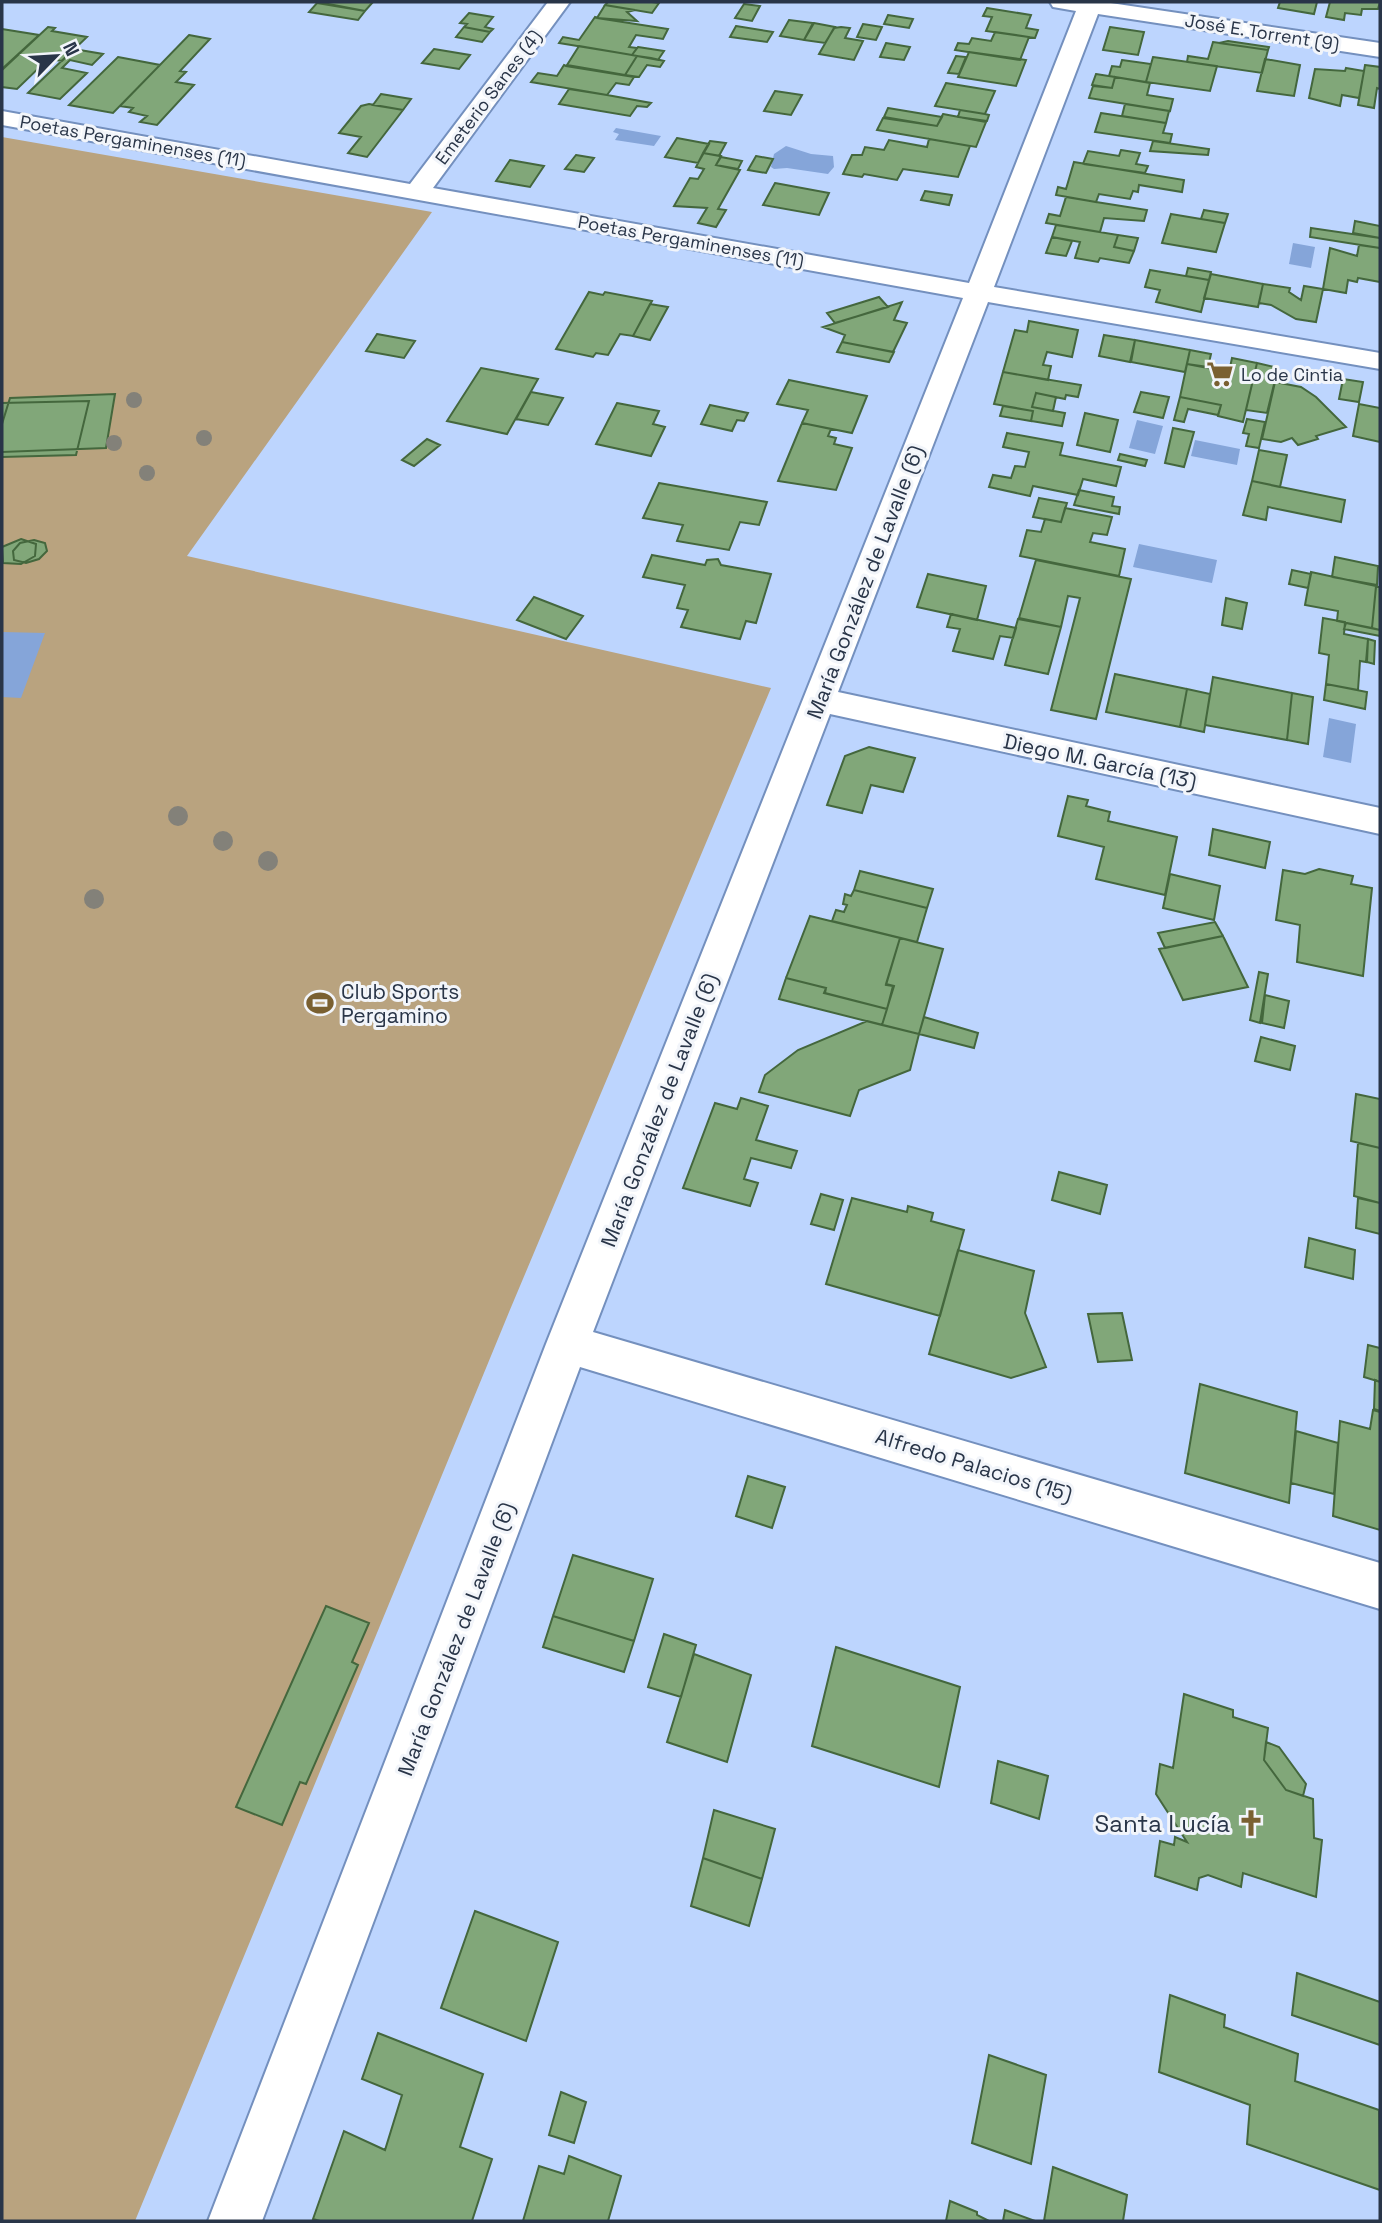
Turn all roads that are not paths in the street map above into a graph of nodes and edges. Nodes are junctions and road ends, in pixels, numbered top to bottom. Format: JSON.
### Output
{"nodes":[{"id":1,"x":559,"y":2,"type":"edge"},
{"id":2,"x":1061,"y":2,"type":"edge"},
{"id":3,"x":1091,"y":4,"type":"edge"},
{"id":4,"x":1380,"y":50,"type":"edge"},
{"id":5,"x":2,"y":118,"type":"edge"},
{"id":6,"x":417,"y":192,"type":"junction"},
{"id":7,"x":980,"y":293,"type":"junction"},
{"id":8,"x":1380,"y":361,"type":"edge"},
{"id":9,"x":819,"y":700,"type":"junction"},
{"id":10,"x":1380,"y":821,"type":"edge"},
{"id":11,"x":568,"y":1343,"type":"junction"},
{"id":12,"x":1380,"y":1586,"type":"edge"},
{"id":13,"x":235,"y":2221,"type":"edge"}],
"edges":[{"from":1,"to":6,"type":"street","name":"Emeterio Sanes (4)"},
{"from":2,"to":3,"type":"street","name":"José E. Torrent (9)"},
{"from":3,"to":4,"type":"street","name":"José E. Torrent (9)"},
{"from":3,"to":7,"type":"street","name":"María González de Lavalle (6)"},
{"from":5,"to":6,"type":"street","name":"Poetas Pergaminenses (11)"},
{"from":6,"to":7,"type":"street","name":"Poetas Pergaminenses (11)"},
{"from":7,"to":8,"type":"street","name":"Poetas Pergaminenses (11)"},
{"from":7,"to":9,"type":"street","name":"María González de Lavalle (6)"},
{"from":9,"to":10,"type":"street","name":"Diego M. García (13)"},
{"from":9,"to":11,"type":"street","name":"María González de Lavalle (6)"},
{"from":11,"to":12,"type":"street","name":"Alfredo Palacios (15)"},
{"from":11,"to":13,"type":"street","name":"María González de Lavalle (6)"}]}
